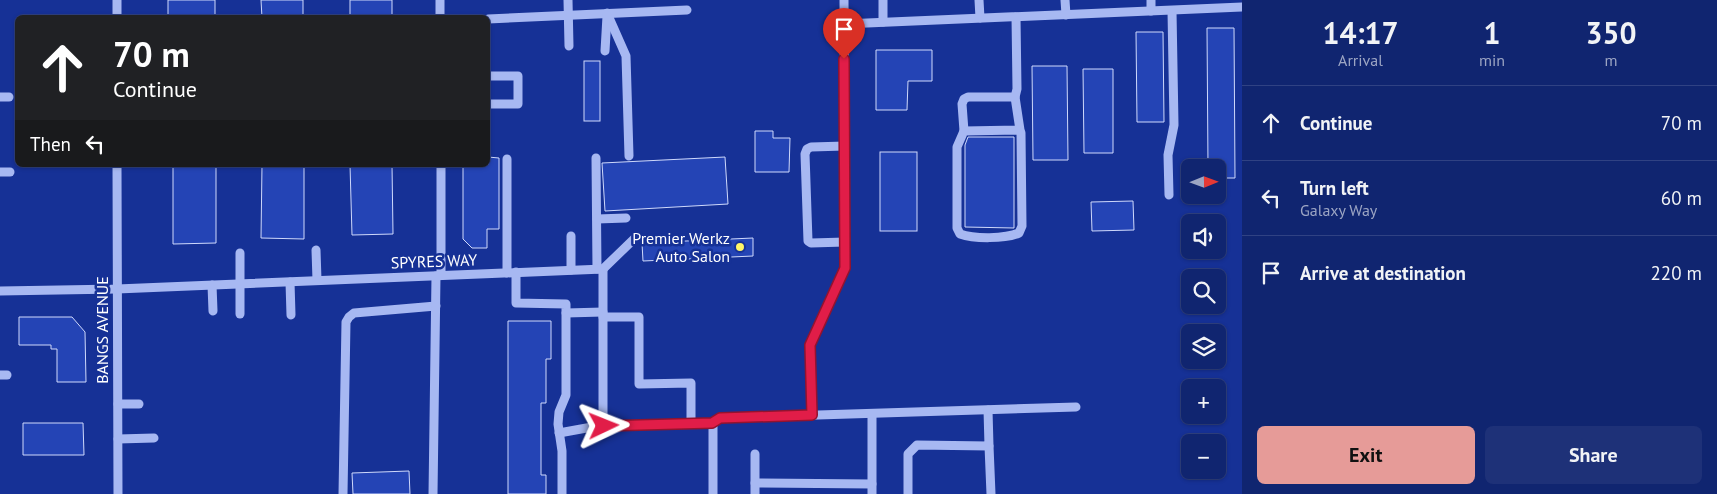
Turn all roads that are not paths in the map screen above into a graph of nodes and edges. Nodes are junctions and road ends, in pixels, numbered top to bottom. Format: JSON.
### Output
{"nodes":[{"id":1,"x":116,"y":0,"type":"edge"},
{"id":2,"x":440,"y":0,"type":"edge"},
{"id":3,"x":568,"y":0,"type":"edge"},
{"id":4,"x":844,"y":0,"type":"edge"},
{"id":5,"x":882,"y":0,"type":"edge"},
{"id":6,"x":979,"y":0,"type":"edge"},
{"id":7,"x":1065,"y":0,"type":"edge"},
{"id":8,"x":1151,"y":0,"type":"edge"},
{"id":9,"x":1239,"y":5,"type":"edge"},
{"id":10,"x":687,"y":10,"type":"dead end"},
{"id":11,"x":1172,"y":10,"type":"junction"},
{"id":12,"x":1152,"y":11,"type":"junction"},
{"id":13,"x":607,"y":13,"type":"junction"},
{"id":14,"x":117,"y":15,"type":"edge"},
{"id":15,"x":440,"y":15,"type":"edge"},
{"id":16,"x":568,"y":15,"type":"junction"},
{"id":17,"x":1066,"y":15,"type":"junction"},
{"id":18,"x":1016,"y":17,"type":"junction"},
{"id":19,"x":980,"y":18,"type":"junction"},
{"id":20,"x":490,"y":19,"type":"edge"},
{"id":21,"x":883,"y":22,"type":"junction"},
{"id":22,"x":844,"y":24,"type":"junction"},
{"id":23,"x":569,"y":46,"type":"dead end"},
{"id":24,"x":605,"y":52,"type":"dead end"},
{"id":25,"x":490,"y":76,"type":"edge"},
{"id":26,"x":1015,"y":97,"type":"junction"},
{"id":27,"x":490,"y":104,"type":"edge"},
{"id":28,"x":1020,"y":130,"type":"junction"},
{"id":29,"x":964,"y":131,"type":"junction"},
{"id":30,"x":845,"y":146,"type":"junction"},
{"id":31,"x":629,"y":156,"type":"dead end"},
{"id":32,"x":596,"y":158,"type":"dead end"},
{"id":33,"x":506,"y":159,"type":"dead end"},
{"id":34,"x":117,"y":167,"type":"edge"},
{"id":35,"x":441,"y":167,"type":"edge"},
{"id":36,"x":1169,"y":195,"type":"dead end"},
{"id":37,"x":626,"y":218,"type":"dead end"},
{"id":38,"x":597,"y":219,"type":"junction"},
{"id":39,"x":571,"y":236,"type":"dead end"},
{"id":40,"x":634,"y":239,"type":"dead end"},
{"id":41,"x":845,"y":242,"type":"junction"},
{"id":42,"x":316,"y":250,"type":"dead end"},
{"id":43,"x":240,"y":253,"type":"dead end"},
{"id":44,"x":600,"y":269,"type":"junction"},
{"id":45,"x":571,"y":270,"type":"junction"},
{"id":46,"x":511,"y":273,"type":"junction"},
{"id":47,"x":439,"y":275,"type":"junction"},
{"id":48,"x":317,"y":280,"type":"junction"},
{"id":49,"x":290,"y":282,"type":"junction"},
{"id":50,"x":239,"y":284,"type":"junction"},
{"id":51,"x":212,"y":285,"type":"junction"},
{"id":52,"x":117,"y":289,"type":"junction"},
{"id":53,"x":0,"y":291,"type":"edge"},
{"id":54,"x":436,"y":306,"type":"junction"},
{"id":55,"x":213,"y":311,"type":"dead end"},
{"id":56,"x":566,"y":313,"type":"junction"},
{"id":57,"x":240,"y":314,"type":"dead end"},
{"id":58,"x":291,"y":315,"type":"dead end"},
{"id":59,"x":603,"y":315,"type":"junction"},
{"id":60,"x":118,"y":404,"type":"junction"},
{"id":61,"x":139,"y":404,"type":"dead end"},
{"id":62,"x":1076,"y":407,"type":"dead end"},
{"id":63,"x":988,"y":410,"type":"junction"},
{"id":64,"x":872,"y":414,"type":"junction"},
{"id":65,"x":812,"y":415,"type":"junction"},
{"id":66,"x":691,"y":423,"type":"junction"},
{"id":67,"x":712,"y":423,"type":"junction"},
{"id":68,"x":604,"y":426,"type":"junction"},
{"id":69,"x":559,"y":433,"type":"junction"},
{"id":70,"x":118,"y":438,"type":"junction"},
{"id":71,"x":154,"y":438,"type":"dead end"},
{"id":72,"x":989,"y":446,"type":"junction"},
{"id":73,"x":755,"y":454,"type":"dead end"},
{"id":74,"x":755,"y":483,"type":"junction"},
{"id":75,"x":872,"y":484,"type":"junction"},
{"id":76,"x":118,"y":494,"type":"edge"},
{"id":77,"x":343,"y":494,"type":"edge"},
{"id":78,"x":433,"y":494,"type":"edge"},
{"id":79,"x":562,"y":494,"type":"edge"},
{"id":80,"x":713,"y":494,"type":"edge"},
{"id":81,"x":755,"y":494,"type":"edge"},
{"id":82,"x":872,"y":494,"type":"edge"},
{"id":83,"x":908,"y":494,"type":"edge"},
{"id":84,"x":990,"y":494,"type":"edge"}],
"edges":[{"from":1,"to":14,"type":"street"},
{"from":2,"to":15,"type":"street"},
{"from":3,"to":16,"type":"street"},
{"from":4,"to":22,"type":"street"},
{"from":5,"to":21,"type":"street"},
{"from":6,"to":19,"type":"street"},
{"from":7,"to":17,"type":"street"},
{"from":8,"to":12,"type":"street"},
{"from":9,"to":11,"type":"street"},
{"from":10,"to":13,"type":"street"},
{"from":11,"to":12,"type":"street"},
{"from":11,"to":36,"type":"street"},
{"from":12,"to":17,"type":"street"},
{"from":13,"to":16,"type":"street"},
{"from":13,"to":24,"type":"street"},
{"from":13,"to":31,"type":"street"},
{"from":16,"to":20,"type":"street"},
{"from":16,"to":23,"type":"street"},
{"from":17,"to":18,"type":"street"},
{"from":18,"to":19,"type":"street"},
{"from":18,"to":26,"type":"street"},
{"from":19,"to":21,"type":"street"},
{"from":21,"to":22,"type":"street"},
{"from":22,"to":30,"type":"street"},
{"from":25,"to":27,"type":"street"},
{"from":26,"to":28,"type":"street"},
{"from":26,"to":29,"type":"street"},
{"from":28,"to":29,"type":"street"},
{"from":28,"to":29,"type":"street"},
{"from":30,"to":41,"type":"street"},
{"from":30,"to":41,"type":"street"},
{"from":32,"to":38,"type":"street"},
{"from":33,"to":46,"type":"street"},
{"from":34,"to":52,"type":"street","name":"BANGS AVENUE"},
{"from":35,"to":47,"type":"street"},
{"from":37,"to":38,"type":"street"},
{"from":38,"to":44,"type":"street"},
{"from":39,"to":45,"type":"street"},
{"from":40,"to":44,"type":"street"},
{"from":41,"to":65,"type":"street"},
{"from":42,"to":48,"type":"street"},
{"from":43,"to":50,"type":"street"},
{"from":44,"to":45,"type":"street","name":"SPYRES WAY"},
{"from":44,"to":59,"type":"street"},
{"from":45,"to":46,"type":"street","name":"SPYRES WAY"},
{"from":46,"to":47,"type":"street","name":"SPYRES WAY"},
{"from":46,"to":56,"type":"street"},
{"from":47,"to":48,"type":"street","name":"SPYRES WAY"},
{"from":47,"to":54,"type":"street"},
{"from":48,"to":49,"type":"street","name":"SPYRES WAY"},
{"from":49,"to":50,"type":"street","name":"SPYRES WAY"},
{"from":49,"to":58,"type":"street"},
{"from":50,"to":51,"type":"street","name":"SPYRES WAY"},
{"from":50,"to":57,"type":"street"},
{"from":51,"to":52,"type":"street","name":"SPYRES WAY"},
{"from":51,"to":55,"type":"street"},
{"from":52,"to":53,"type":"street","name":"SPYRES WAY"},
{"from":52,"to":60,"type":"street","name":"BANGS AVENUE"},
{"from":54,"to":77,"type":"street"},
{"from":54,"to":78,"type":"street"},
{"from":56,"to":59,"type":"street"},
{"from":56,"to":69,"type":"street"},
{"from":59,"to":66,"type":"street"},
{"from":59,"to":68,"type":"street"},
{"from":60,"to":61,"type":"street"},
{"from":60,"to":70,"type":"street","name":"BANGS AVENUE"},
{"from":62,"to":63,"type":"street"},
{"from":63,"to":64,"type":"street"},
{"from":63,"to":72,"type":"street"},
{"from":64,"to":65,"type":"street"},
{"from":64,"to":75,"type":"street"},
{"from":65,"to":67,"type":"street"},
{"from":66,"to":67,"type":"street"},
{"from":66,"to":68,"type":"street"},
{"from":67,"to":80,"type":"street"},
{"from":68,"to":69,"type":"street"},
{"from":69,"to":79,"type":"street"},
{"from":70,"to":71,"type":"street"},
{"from":70,"to":76,"type":"street","name":"BANGS AVENUE"},
{"from":72,"to":83,"type":"street"},
{"from":72,"to":84,"type":"street"},
{"from":73,"to":74,"type":"street"},
{"from":74,"to":75,"type":"street"},
{"from":74,"to":81,"type":"street"},
{"from":75,"to":82,"type":"street"}]}
